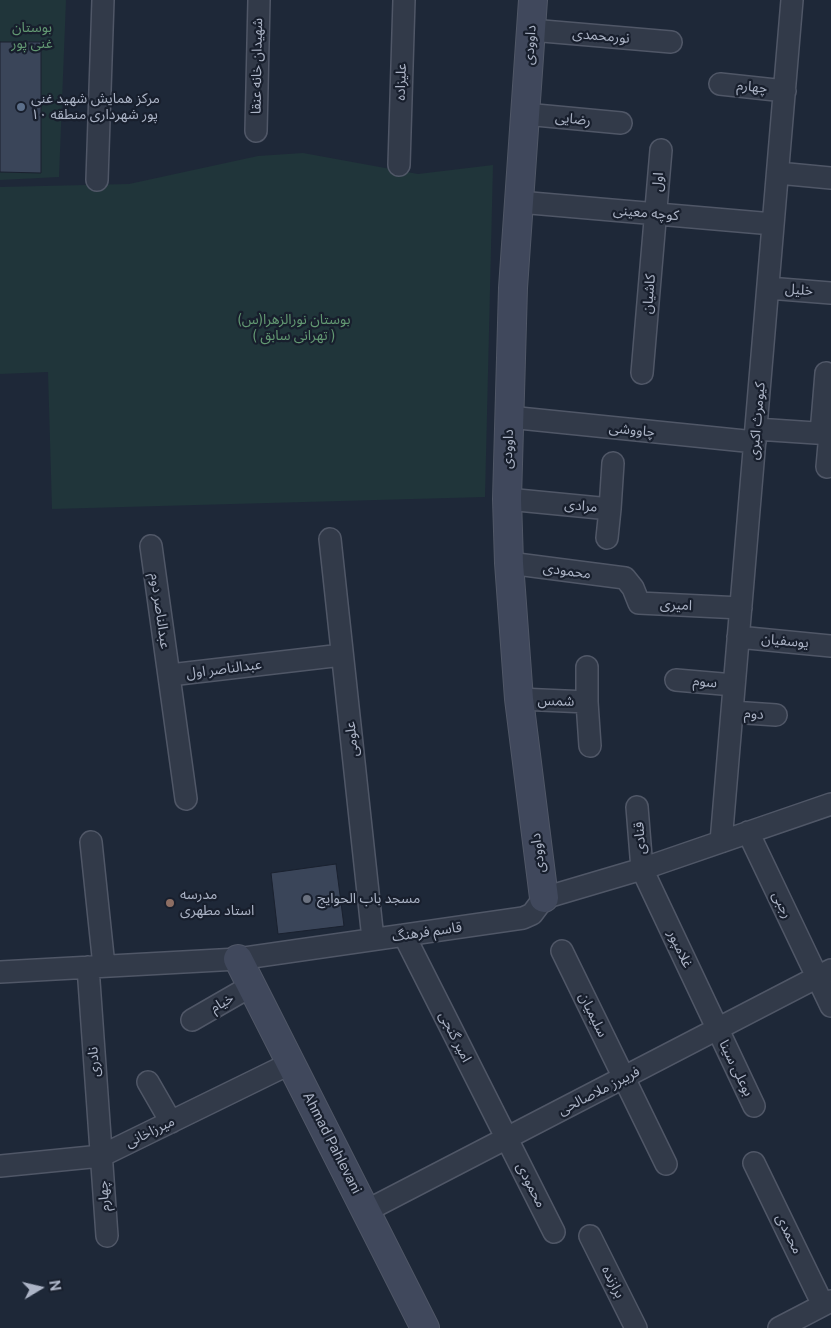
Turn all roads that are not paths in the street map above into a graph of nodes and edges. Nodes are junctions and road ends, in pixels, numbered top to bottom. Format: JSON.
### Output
{"nodes":[{"id":1,"x":103,"y":0,"type":"edge"},
{"id":2,"x":259,"y":0,"type":"edge"},
{"id":3,"x":404,"y":0,"type":"edge"},
{"id":4,"x":533,"y":0,"type":"edge"},
{"id":5,"x":792,"y":0,"type":"edge"},
{"id":6,"x":531,"y":30,"type":"junction"},
{"id":7,"x":671,"y":42,"type":"dead end"},
{"id":8,"x":720,"y":84,"type":"dead end"},
{"id":9,"x":785,"y":91,"type":"junction"},
{"id":10,"x":525,"y":114,"type":"junction"},
{"id":11,"x":621,"y":124,"type":"dead end"},
{"id":12,"x":256,"y":131,"type":"dead end"},
{"id":13,"x":661,"y":150,"type":"dead end"},
{"id":14,"x":398,"y":165,"type":"dead end"},
{"id":15,"x":778,"y":173,"type":"junction"},
{"id":16,"x":831,"y":178,"type":"edge"},
{"id":17,"x":97,"y":180,"type":"dead end"},
{"id":18,"x":519,"y":202,"type":"junction"},
{"id":19,"x":656,"y":214,"type":"junction"},
{"id":20,"x":773,"y":224,"type":"junction"},
{"id":21,"x":768,"y":288,"type":"junction"},
{"id":22,"x":831,"y":293,"type":"edge"},
{"id":23,"x":642,"y":373,"type":"dead end"},
{"id":24,"x":826,"y":374,"type":"dead end"},
{"id":25,"x":509,"y":417,"type":"junction"},
{"id":26,"x":827,"y":433,"type":"edge"},
{"id":27,"x":756,"y":436,"type":"junction"},
{"id":28,"x":613,"y":463,"type":"dead end"},
{"id":29,"x":827,"y":467,"type":"dead end"},
{"id":30,"x":507,"y":499,"type":"junction"},
{"id":31,"x":610,"y":509,"type":"junction"},
{"id":32,"x":608,"y":538,"type":"dead end"},
{"id":33,"x":330,"y":539,"type":"dead end"},
{"id":34,"x":151,"y":546,"type":"dead end"},
{"id":35,"x":509,"y":563,"type":"junction"},
{"id":36,"x":625,"y":578,"type":"joint"},
{"id":37,"x":741,"y":608,"type":"junction"},
{"id":38,"x":738,"y":637,"type":"junction"},
{"id":39,"x":831,"y":646,"type":"edge"},
{"id":40,"x":342,"y":655,"type":"junction"},
{"id":41,"x":587,"y":667,"type":"dead end"},
{"id":42,"x":170,"y":675,"type":"junction"},
{"id":43,"x":676,"y":680,"type":"dead end"},
{"id":44,"x":734,"y":685,"type":"junction"},
{"id":45,"x":519,"y":699,"type":"junction"},
{"id":46,"x":587,"y":702,"type":"junction"},
{"id":47,"x":732,"y":712,"type":"junction"},
{"id":48,"x":776,"y":715,"type":"dead end"},
{"id":49,"x":590,"y":746,"type":"dead end"},
{"id":50,"x":186,"y":799,"type":"dead end"},
{"id":51,"x":831,"y":804,"type":"edge"},
{"id":52,"x":637,"y":807,"type":"dead end"},
{"id":53,"x":748,"y":832,"type":"junction"},
{"id":54,"x":91,"y":842,"type":"dead end"},
{"id":55,"x":721,"y":842,"type":"junction"},
{"id":56,"x":642,"y":870,"type":"junction"},
{"id":57,"x":544,"y":898,"type":"junction"},
{"id":58,"x":404,"y":935,"type":"junction"},
{"id":59,"x":373,"y":939,"type":"junction"},
{"id":60,"x":562,"y":951,"type":"dead end"},
{"id":61,"x":238,"y":959,"type":"junction"},
{"id":62,"x":96,"y":967,"type":"junction"},
{"id":63,"x":0,"y":972,"type":"edge"},
{"id":64,"x":824,"y":974,"type":"edge"},
{"id":65,"x":251,"y":986,"type":"junction"},
{"id":66,"x":831,"y":1006,"type":"edge"},
{"id":67,"x":192,"y":1020,"type":"dead end"},
{"id":68,"x":717,"y":1029,"type":"junction"},
{"id":69,"x":291,"y":1063,"type":"junction"},
{"id":70,"x":624,"y":1078,"type":"junction"},
{"id":71,"x":148,"y":1082,"type":"dead end"},
{"id":72,"x":754,"y":1106,"type":"dead end"},
{"id":73,"x":170,"y":1122,"type":"junction"},
{"id":74,"x":507,"y":1139,"type":"junction"},
{"id":75,"x":101,"y":1156,"type":"junction"},
{"id":76,"x":754,"y":1163,"type":"dead end"},
{"id":77,"x":666,"y":1164,"type":"dead end"},
{"id":78,"x":0,"y":1166,"type":"edge"},
{"id":79,"x":366,"y":1212,"type":"junction"},
{"id":80,"x":554,"y":1232,"type":"dead end"},
{"id":81,"x":107,"y":1236,"type":"dead end"},
{"id":82,"x":590,"y":1236,"type":"dead end"},
{"id":83,"x":827,"y":1303,"type":"edge"},
{"id":84,"x":425,"y":1328,"type":"edge"},
{"id":85,"x":636,"y":1328,"type":"edge"},
{"id":86,"x":779,"y":1328,"type":"edge"}],
"edges":[{"from":1,"to":17,"type":"street"},
{"from":2,"to":12,"type":"street","name":"شهیدان خانه‌ عنقا"},
{"from":3,"to":14,"type":"street","name":"علیزاده"},
{"from":4,"to":6,"type":"street","name":"داوودی"},
{"from":5,"to":9,"type":"street","name":"کیومرث اکبری"},
{"from":6,"to":7,"type":"street","name":"نورمحمدی"},
{"from":6,"to":10,"type":"street","name":"داوودی"},
{"from":8,"to":9,"type":"street","name":"چهارم"},
{"from":9,"to":15,"type":"street","name":"کیومرث اکبری"},
{"from":10,"to":11,"type":"street","name":"رضایی"},
{"from":10,"to":18,"type":"street","name":"داوودی"},
{"from":13,"to":19,"type":"street","name":"اول"},
{"from":15,"to":16,"type":"street"},
{"from":15,"to":20,"type":"street","name":"کیومرث اکبری"},
{"from":18,"to":19,"type":"street","name":"کوچه معینی"},
{"from":18,"to":25,"type":"street","name":"داوودی"},
{"from":19,"to":20,"type":"street","name":"کوچه معینی"},
{"from":19,"to":23,"type":"street","name":"کاشیان"},
{"from":20,"to":21,"type":"street","name":"کیومرث اکبری"},
{"from":21,"to":22,"type":"street","name":"خلیل"},
{"from":21,"to":27,"type":"street","name":"کیومرث اکبری"},
{"from":24,"to":26,"type":"street"},
{"from":25,"to":27,"type":"street","name":"چاووشی"},
{"from":25,"to":30,"type":"street","name":"داوودی"},
{"from":26,"to":27,"type":"street","name":"چاووشی"},
{"from":26,"to":29,"type":"street"},
{"from":27,"to":37,"type":"street","name":"کیومرث اکبری"},
{"from":28,"to":31,"type":"street","name":"مرادی"},
{"from":30,"to":31,"type":"street","name":"مرادی"},
{"from":30,"to":35,"type":"street","name":"داوودی"},
{"from":31,"to":32,"type":"street"},
{"from":33,"to":40,"type":"street","name":"علومی"},
{"from":34,"to":42,"type":"street","name":"عبدالناصر دوم"},
{"from":35,"to":36,"type":"street","name":"محمودی"},
{"from":35,"to":45,"type":"street","name":"داوودی"},
{"from":36,"to":37,"type":"street","name":"امیری"},
{"from":37,"to":38,"type":"street","name":"کیومرث اکبری"},
{"from":38,"to":39,"type":"street","name":"یوسفیان"},
{"from":38,"to":44,"type":"street","name":"کیومرث اکبری"},
{"from":40,"to":42,"type":"street","name":"عبدالناصر اول"},
{"from":40,"to":59,"type":"street","name":"علومی"},
{"from":41,"to":46,"type":"street","name":"شمس"},
{"from":42,"to":50,"type":"street","name":"عبدالناصر اول"},
{"from":43,"to":44,"type":"street","name":"سوم"},
{"from":44,"to":47,"type":"street","name":"کیومرث اکبری"},
{"from":45,"to":46,"type":"street","name":"شمس"},
{"from":45,"to":57,"type":"street","name":"داوودی"},
{"from":46,"to":49,"type":"street"},
{"from":47,"to":48,"type":"street","name":"دوم"},
{"from":47,"to":55,"type":"street","name":"کیومرث اکبری"},
{"from":51,"to":53,"type":"street"},
{"from":52,"to":56,"type":"street","name":"قنادی"},
{"from":53,"to":55,"type":"street"},
{"from":53,"to":64,"type":"street","name":"رجبی"},
{"from":54,"to":62,"type":"street","name":"نادری"},
{"from":55,"to":56,"type":"street"},
{"from":56,"to":57,"type":"street"},
{"from":56,"to":68,"type":"street","name":"غلامپور"},
{"from":57,"to":58,"type":"street","name":"قاسم فرهنگ"},
{"from":58,"to":59,"type":"street","name":"قاسم فرهنگ"},
{"from":58,"to":74,"type":"street","name":"امیر گنجی"},
{"from":59,"to":61,"type":"street","name":"قاسم فرهنگ"},
{"from":60,"to":70,"type":"street","name":"سلیمیان"},
{"from":61,"to":62,"type":"street","name":"قاسم فرهنگ"},
{"from":61,"to":65,"type":"street","name":"Ahmad Pahlevani"},
{"from":62,"to":63,"type":"street","name":"قاسم فرهنگ"},
{"from":62,"to":75,"type":"street","name":"نادری"},
{"from":64,"to":66,"type":"street","name":"رجبی"},
{"from":64,"to":68,"type":"street","name":"فریبرز ملاصالحی"},
{"from":65,"to":67,"type":"street","name":"خیام"},
{"from":65,"to":69,"type":"street","name":"Ahmad Pahlevani"},
{"from":68,"to":70,"type":"street","name":"فریبرز ملاصالحی"},
{"from":68,"to":72,"type":"street","name":"بوعلی سینا"},
{"from":69,"to":73,"type":"street","name":"میرزاخانی"},
{"from":69,"to":79,"type":"street","name":"Ahmad Pahlevani"},
{"from":70,"to":74,"type":"street","name":"فریبرز ملاصالحی"},
{"from":70,"to":77,"type":"street","name":"سلیمیان"},
{"from":71,"to":73,"type":"street"},
{"from":73,"to":75,"type":"street","name":"میرزاخانی"},
{"from":74,"to":79,"type":"street","name":"فریبرز ملاصالحی"},
{"from":74,"to":80,"type":"street","name":"محمودی"},
{"from":75,"to":78,"type":"street","name":"میرزاخانی"},
{"from":75,"to":81,"type":"street","name":"چهارم"},
{"from":76,"to":83,"type":"street","name":"محمدی"},
{"from":79,"to":84,"type":"street","name":"Ahmad Pahlevani"},
{"from":82,"to":85,"type":"street","name":"برازنده"},
{"from":83,"to":86,"type":"street"}]}
